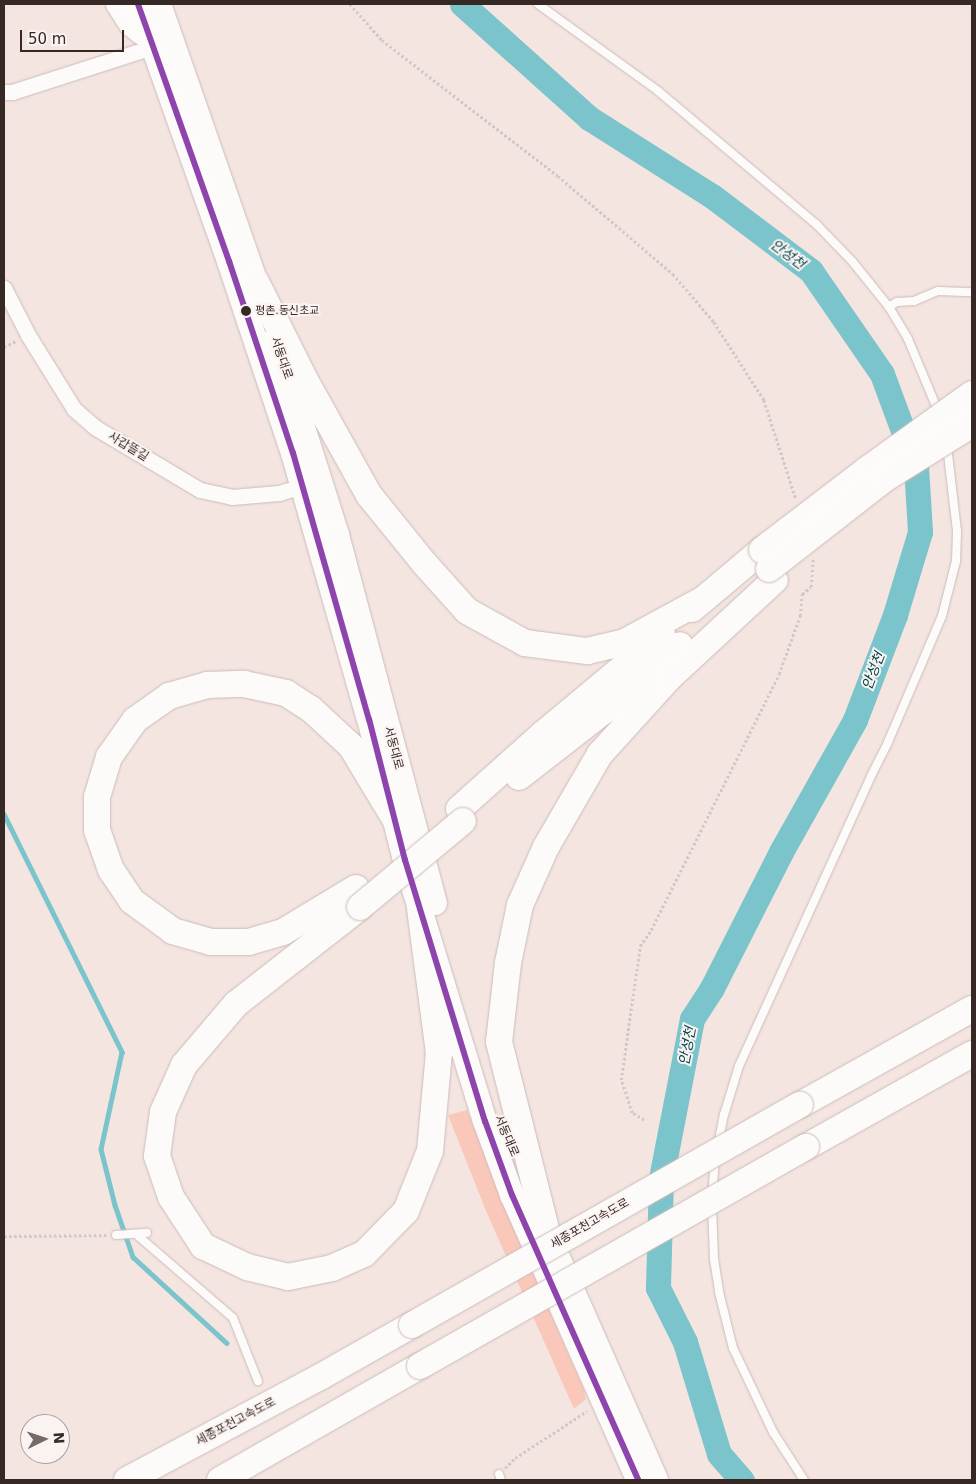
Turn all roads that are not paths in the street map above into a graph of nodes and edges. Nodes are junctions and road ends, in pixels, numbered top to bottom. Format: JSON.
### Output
{"nodes":[{"id":1,"x":118,"y":4,"type":"edge"},
{"id":2,"x":138,"y":4,"type":"edge"},
{"id":3,"x":159,"y":4,"type":"edge"},
{"id":4,"x":538,"y":4,"type":"edge"},
{"id":5,"x":151,"y":43,"type":"junction"},
{"id":6,"x":4,"y":92,"type":"edge"},
{"id":7,"x":256,"y":282,"type":"junction"},
{"id":8,"x":4,"y":288,"type":"edge"},
{"id":9,"x":972,"y":292,"type":"edge"},
{"id":10,"x":889,"y":307,"type":"junction"},
{"id":11,"x":972,"y":394,"type":"edge"},
{"id":12,"x":972,"y":424,"type":"edge"},
{"id":13,"x":312,"y":483,"type":"junction"},
{"id":14,"x":769,"y":566,"type":"junction"},
{"id":15,"x":704,"y":599,"type":"junction"},
{"id":16,"x":461,"y":815,"type":"junction"},
{"id":17,"x":395,"y":819,"type":"junction"},
{"id":18,"x":358,"y":898,"type":"junction"},
{"id":19,"x":420,"y":909,"type":"junction"},
{"id":20,"x":972,"y":1009,"type":"edge"},
{"id":21,"x":972,"y":1054,"type":"edge"},
{"id":22,"x":147,"y":1233,"type":"dead end"},
{"id":23,"x":134,"y":1234,"type":"junction"},
{"id":24,"x":547,"y":1234,"type":"junction"},
{"id":25,"x":116,"y":1235,"type":"road end"},
{"id":26,"x":258,"y":1381,"type":"dead end"},
{"id":27,"x":127,"y":1480,"type":"edge"},
{"id":28,"x":220,"y":1480,"type":"edge"},
{"id":29,"x":638,"y":1480,"type":"edge"},
{"id":30,"x":656,"y":1480,"type":"edge"},
{"id":31,"x":804,"y":1480,"type":"edge"}],
"edges":[{"from":1,"to":5,"type":"main road"},
{"from":2,"to":5,"type":"main road","name":"서동대로"},
{"from":3,"to":7,"type":"main road","name":"서동대로"},
{"from":4,"to":10,"type":"lane"},
{"from":5,"to":6,"type":"street"},
{"from":5,"to":13,"type":"main road","name":"서동대로"},
{"from":7,"to":13,"type":"main road","name":"서동대로"},
{"from":7,"to":15,"type":"highway"},
{"from":8,"to":13,"type":"street","name":"사갑뜰길"},
{"from":9,"to":10,"type":"lane"},
{"from":10,"to":31,"type":"lane"},
{"from":11,"to":14,"type":"highway","bridge":true},
{"from":12,"to":14,"type":"highway","bridge":true},
{"from":13,"to":17,"type":"main road","name":"서동대로"},
{"from":13,"to":24,"type":"main road","name":"서동대로"},
{"from":14,"to":15,"type":"highway"},
{"from":14,"to":16,"type":"highway"},
{"from":14,"to":24,"type":"highway"},
{"from":15,"to":16,"type":"highway"},
{"from":16,"to":18,"type":"highway"},
{"from":17,"to":18,"type":"highway"},
{"from":17,"to":19,"type":"main road","name":"서동대로"},
{"from":18,"to":19,"type":"highway"},
{"from":19,"to":29,"type":"main road","name":"서동대로"},
{"from":20,"to":27,"type":"highway","name":"세종포천고속도로","bridge":true},
{"from":21,"to":28,"type":"highway","bridge":true},
{"from":22,"to":23,"type":"lane"},
{"from":23,"to":25,"type":"lane"},
{"from":23,"to":26,"type":"lane"},
{"from":24,"to":30,"type":"main road","name":"서동대로"}]}
